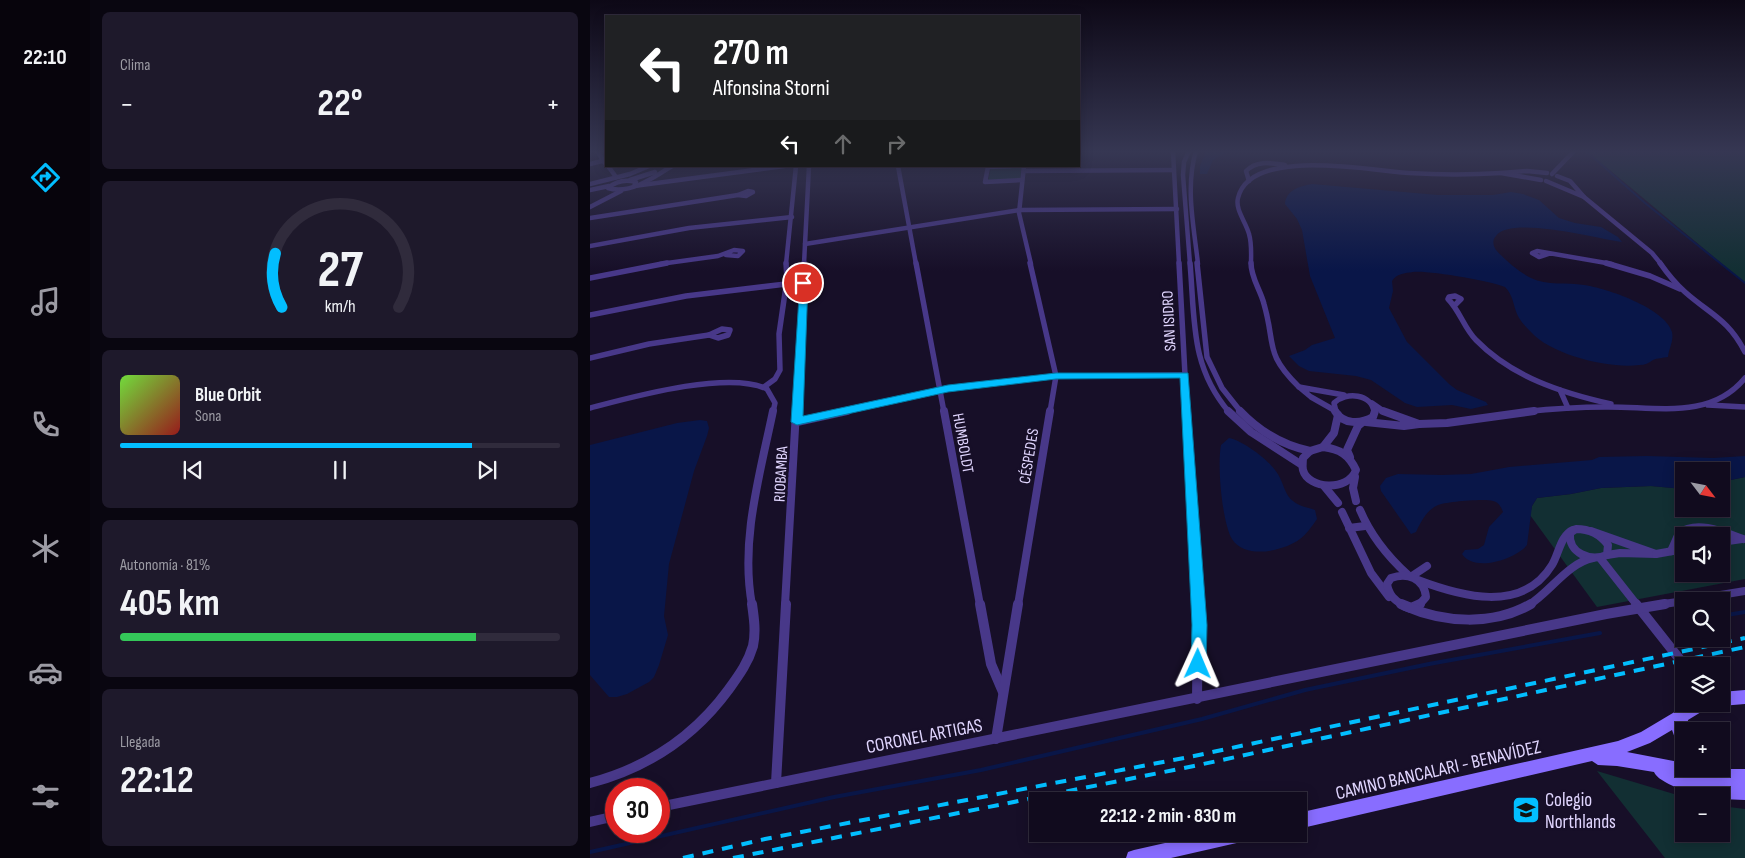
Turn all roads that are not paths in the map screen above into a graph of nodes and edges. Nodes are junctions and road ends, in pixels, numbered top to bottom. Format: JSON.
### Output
{"nodes":[{"id":1,"x":609,"y":191,"type":"edge"},
{"id":2,"x":621,"y":191,"type":"edge"},
{"id":3,"x":793,"y":191,"type":"edge"},
{"id":4,"x":808,"y":191,"type":"edge"},
{"id":5,"x":903,"y":191,"type":"edge"},
{"id":6,"x":1021,"y":191,"type":"edge"},
{"id":7,"x":1176,"y":191,"type":"edge"},
{"id":8,"x":1187,"y":191,"type":"edge"},
{"id":9,"x":1189,"y":191,"type":"edge"},
{"id":10,"x":1241,"y":191,"type":"edge"},
{"id":11,"x":1570,"y":191,"type":"edge"},
{"id":12,"x":1579,"y":191,"type":"edge"},
{"id":13,"x":738,"y":195,"type":"dead end"},
{"id":14,"x":1584,"y":197,"type":"junction"},
{"id":15,"x":590,"y":205,"type":"edge"},
{"id":16,"x":1189,"y":206,"type":"junction"},
{"id":17,"x":1177,"y":209,"type":"junction"},
{"id":18,"x":1019,"y":210,"type":"junction"},
{"id":19,"x":792,"y":216,"type":"junction"},
{"id":20,"x":590,"y":218,"type":"edge"},
{"id":21,"x":910,"y":228,"type":"junction"},
{"id":22,"x":805,"y":244,"type":"junction"},
{"id":23,"x":590,"y":246,"type":"edge"},
{"id":24,"x":726,"y":254,"type":"dead end"},
{"id":25,"x":1548,"y":254,"type":"dead end"},
{"id":26,"x":1198,"y":270,"type":"junction"},
{"id":27,"x":1191,"y":271,"type":"junction"},
{"id":28,"x":1668,"y":274,"type":"junction"},
{"id":29,"x":1650,"y":276,"type":"junction"},
{"id":30,"x":590,"y":278,"type":"edge"},
{"id":31,"x":786,"y":284,"type":"junction"},
{"id":32,"x":1685,"y":292,"type":"junction"},
{"id":33,"x":1455,"y":305,"type":"dead end"},
{"id":34,"x":590,"y":315,"type":"edge"},
{"id":35,"x":709,"y":335,"type":"dead end"},
{"id":36,"x":1745,"y":352,"type":"edge"},
{"id":37,"x":1207,"y":357,"type":"junction"},
{"id":38,"x":590,"y":358,"type":"edge"},
{"id":39,"x":1199,"y":358,"type":"junction"},
{"id":40,"x":1185,"y":375,"type":"junction"},
{"id":41,"x":1056,"y":376,"type":"junction"},
{"id":42,"x":1745,"y":378,"type":"edge"},
{"id":43,"x":764,"y":387,"type":"junction"},
{"id":44,"x":1298,"y":387,"type":"junction"},
{"id":45,"x":940,"y":390,"type":"junction"},
{"id":46,"x":1560,"y":390,"type":"junction"},
{"id":47,"x":1349,"y":395,"type":"junction"},
{"id":48,"x":1370,"y":402,"type":"junction"},
{"id":49,"x":1706,"y":404,"type":"junction"},
{"id":50,"x":1624,"y":407,"type":"junction"},
{"id":51,"x":1745,"y":407,"type":"edge"},
{"id":52,"x":590,"y":408,"type":"edge"},
{"id":53,"x":1568,"y":408,"type":"junction"},
{"id":54,"x":1336,"y":413,"type":"junction"},
{"id":55,"x":797,"y":422,"type":"junction"},
{"id":56,"x":1364,"y":422,"type":"junction"},
{"id":57,"x":1419,"y":424,"type":"junction"},
{"id":58,"x":1322,"y":448,"type":"junction"},
{"id":59,"x":1310,"y":451,"type":"junction"},
{"id":60,"x":1350,"y":458,"type":"junction"},
{"id":61,"x":1302,"y":465,"type":"junction"},
{"id":62,"x":1355,"y":476,"type":"junction"},
{"id":63,"x":1324,"y":485,"type":"junction"},
{"id":64,"x":1356,"y":501,"type":"dead end"},
{"id":65,"x":1338,"y":503,"type":"dead end"},
{"id":66,"x":1360,"y":510,"type":"dead end"},
{"id":67,"x":1342,"y":512,"type":"dead end"},
{"id":68,"x":1365,"y":526,"type":"junction"},
{"id":69,"x":1349,"y":528,"type":"junction"},
{"id":70,"x":1573,"y":530,"type":"junction"},
{"id":71,"x":1591,"y":530,"type":"junction"},
{"id":72,"x":1744,"y":538,"type":"edge"},
{"id":73,"x":1730,"y":540,"type":"edge"},
{"id":74,"x":1675,"y":550,"type":"edge"},
{"id":75,"x":1671,"y":551,"type":"junction"},
{"id":76,"x":1656,"y":554,"type":"junction"},
{"id":77,"x":1600,"y":557,"type":"junction"},
{"id":78,"x":1427,"y":566,"type":"dead end"},
{"id":79,"x":1413,"y":577,"type":"junction"},
{"id":80,"x":1745,"y":590,"type":"edge"},
{"id":81,"x":1730,"y":593,"type":"edge"},
{"id":82,"x":1395,"y":601,"type":"junction"},
{"id":83,"x":1675,"y":603,"type":"edge"},
{"id":84,"x":1405,"y":606,"type":"junction"},
{"id":85,"x":1640,"y":609,"type":"junction"},
{"id":86,"x":1678,"y":657,"type":"edge"},
{"id":87,"x":1003,"y":693,"type":"junction"},
{"id":88,"x":1197,"y":699,"type":"junction"},
{"id":89,"x":1686,"y":712,"type":"edge"},
{"id":90,"x":1683,"y":714,"type":"junction"},
{"id":91,"x":1678,"y":722,"type":"edge"},
{"id":92,"x":996,"y":739,"type":"junction"},
{"id":93,"x":1587,"y":757,"type":"junction"},
{"id":94,"x":1647,"y":764,"type":"junction"},
{"id":95,"x":1740,"y":778,"type":"edge"},
{"id":96,"x":590,"y":783,"type":"edge"},
{"id":97,"x":776,"y":783,"type":"junction"},
{"id":98,"x":1745,"y":792,"type":"edge"},
{"id":99,"x":670,"y":805,"type":"edge"},
{"id":100,"x":605,"y":819,"type":"edge"},
{"id":101,"x":1307,"y":819,"type":"edge"},
{"id":102,"x":590,"y":822,"type":"edge"},
{"id":103,"x":1205,"y":842,"type":"edge"},
{"id":104,"x":1134,"y":858,"type":"edge"}],
"edges":[{"from":1,"to":15,"type":"street"},
{"from":2,"to":15,"type":"street"},
{"from":3,"to":19,"type":"street"},
{"from":4,"to":22,"type":"street","name":"RIOBAMBA"},
{"from":5,"to":21,"type":"street","name":"HUMBOLDT"},
{"from":6,"to":18,"type":"street","name":"CÉSPEDES"},
{"from":7,"to":17,"type":"street","name":"SAN ISIDRO"},
{"from":8,"to":16,"type":"street"},
{"from":9,"to":16,"type":"street"},
{"from":10,"to":44,"type":"street"},
{"from":11,"to":14,"type":"street"},
{"from":12,"to":14,"type":"street"},
{"from":13,"to":20,"type":"street"},
{"from":14,"to":28,"type":"street"},
{"from":16,"to":26,"type":"street"},
{"from":16,"to":27,"type":"street"},
{"from":17,"to":18,"type":"street"},
{"from":17,"to":40,"type":"street","name":"SAN ISIDRO"},
{"from":18,"to":21,"type":"street"},
{"from":18,"to":41,"type":"street","name":"CÉSPEDES"},
{"from":19,"to":23,"type":"street"},
{"from":19,"to":31,"type":"street"},
{"from":21,"to":22,"type":"street"},
{"from":21,"to":45,"type":"street","name":"HUMBOLDT"},
{"from":22,"to":55,"type":"street","name":"RIOBAMBA"},
{"from":24,"to":30,"type":"street"},
{"from":25,"to":29,"type":"street"},
{"from":26,"to":27,"type":"street"},
{"from":26,"to":37,"type":"street"},
{"from":27,"to":39,"type":"street"},
{"from":28,"to":29,"type":"street"},
{"from":28,"to":32,"type":"street"},
{"from":29,"to":32,"type":"street"},
{"from":31,"to":34,"type":"street"},
{"from":31,"to":43,"type":"street"},
{"from":32,"to":36,"type":"street"},
{"from":33,"to":46,"type":"street"},
{"from":35,"to":38,"type":"street"},
{"from":37,"to":39,"type":"street"},
{"from":37,"to":59,"type":"street"},
{"from":39,"to":61,"type":"street"},
{"from":40,"to":41,"type":"street"},
{"from":40,"to":88,"type":"street","name":"SAN ISIDRO"},
{"from":41,"to":45,"type":"street"},
{"from":41,"to":87,"type":"street","name":"CÉSPEDES"},
{"from":42,"to":49,"type":"street"},
{"from":43,"to":52,"type":"street"},
{"from":43,"to":96,"type":"street"},
{"from":44,"to":47,"type":"street"},
{"from":44,"to":54,"type":"street"},
{"from":45,"to":55,"type":"street"},
{"from":45,"to":87,"type":"street","name":"HUMBOLDT"},
{"from":46,"to":50,"type":"street"},
{"from":46,"to":53,"type":"street"},
{"from":47,"to":48,"type":"street"},
{"from":47,"to":54,"type":"street"},
{"from":48,"to":56,"type":"street"},
{"from":48,"to":57,"type":"street"},
{"from":49,"to":50,"type":"street"},
{"from":49,"to":51,"type":"street"},
{"from":50,"to":53,"type":"street"},
{"from":53,"to":57,"type":"street"},
{"from":54,"to":56,"type":"street"},
{"from":54,"to":58,"type":"street"},
{"from":55,"to":97,"type":"street","name":"RIOBAMBA"},
{"from":56,"to":57,"type":"street"},
{"from":56,"to":60,"type":"street"},
{"from":58,"to":59,"type":"street"},
{"from":58,"to":60,"type":"street"},
{"from":59,"to":61,"type":"street"},
{"from":60,"to":62,"type":"street"},
{"from":61,"to":63,"type":"street"},
{"from":62,"to":63,"type":"street"},
{"from":62,"to":64,"type":"street"},
{"from":63,"to":65,"type":"street"},
{"from":66,"to":68,"type":"street"},
{"from":67,"to":69,"type":"street"},
{"from":68,"to":69,"type":"street"},
{"from":68,"to":79,"type":"street"},
{"from":69,"to":82,"type":"street"},
{"from":70,"to":71,"type":"street"},
{"from":70,"to":77,"type":"street"},
{"from":70,"to":79,"type":"street"},
{"from":71,"to":76,"type":"street"},
{"from":71,"to":77,"type":"street"},
{"from":72,"to":73,"type":"street"},
{"from":72,"to":75,"type":"street"},
{"from":74,"to":75,"type":"street"},
{"from":75,"to":76,"type":"street"},
{"from":76,"to":77,"type":"street"},
{"from":77,"to":84,"type":"street"},
{"from":77,"to":85,"type":"street"},
{"from":78,"to":79,"type":"street"},
{"from":79,"to":82,"type":"street"},
{"from":79,"to":84,"type":"street"},
{"from":80,"to":81,"type":"street","name":"CORONEL ARTIGAS"},
{"from":82,"to":84,"type":"street"},
{"from":83,"to":85,"type":"street","name":"CORONEL ARTIGAS"},
{"from":85,"to":86,"type":"street"},
{"from":85,"to":88,"type":"street","name":"CORONEL ARTIGAS"},
{"from":87,"to":92,"type":"street","name":"CÉSPEDES"},
{"from":88,"to":92,"type":"street","name":"CORONEL ARTIGAS"},
{"from":89,"to":90,"type":"main road","name":"CAMINO BANCALARI - BENAVÍDEZ"},
{"from":90,"to":91,"type":"main road"},
{"from":90,"to":93,"type":"main road","name":"CAMINO BANCALARI - BENAVÍDEZ"},
{"from":92,"to":97,"type":"street","name":"CORONEL ARTIGAS"},
{"from":93,"to":94,"type":"main road","name":"CAMINO BANCALARI - BENAVÍDEZ"},
{"from":93,"to":101,"type":"main road","name":"CAMINO BANCALARI - BENAVÍDEZ"},
{"from":94,"to":95,"type":"main road","name":"CAMINO BANCALARI - BENAVÍDEZ"},
{"from":94,"to":98,"type":"main road"},
{"from":97,"to":99,"type":"street","name":"CORONEL ARTIGAS"},
{"from":100,"to":102,"type":"street"},
{"from":103,"to":104,"type":"main road"}]}
